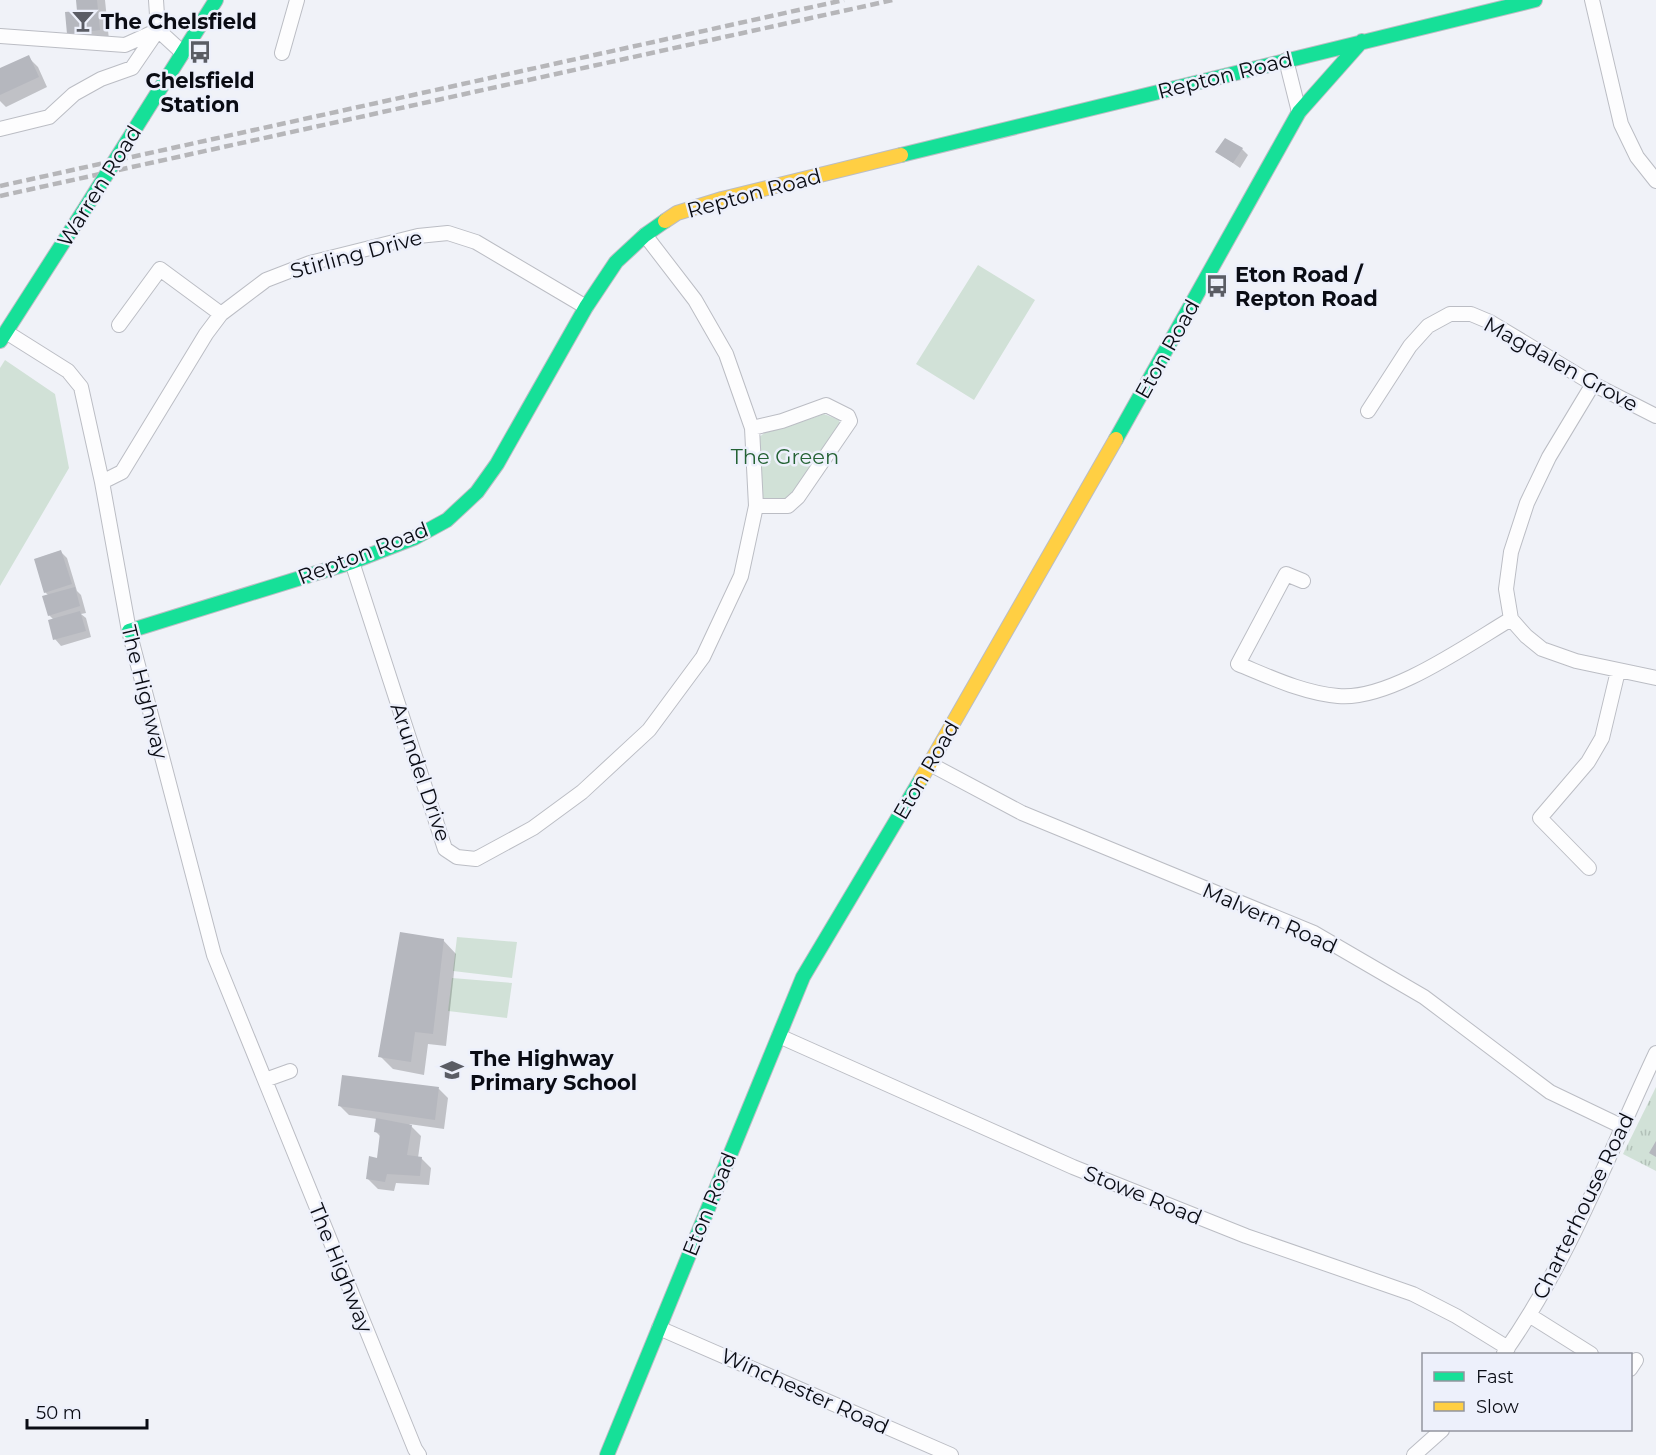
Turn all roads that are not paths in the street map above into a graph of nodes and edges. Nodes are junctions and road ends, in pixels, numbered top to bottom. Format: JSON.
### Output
{"nodes":[{"id":1,"x":156,"y":0,"type":"edge"},
{"id":2,"x":216,"y":0,"type":"edge"},
{"id":3,"x":297,"y":0,"type":"edge"},
{"id":4,"x":1535,"y":0,"type":"edge"},
{"id":5,"x":1592,"y":0,"type":"edge"},
{"id":6,"x":158,"y":30,"type":"junction"},
{"id":7,"x":0,"y":36,"type":"edge"},
{"id":8,"x":1362,"y":41,"type":"junction"},
{"id":9,"x":183,"y":53,"type":"junction"},
{"id":10,"x":282,"y":53,"type":"dead end"},
{"id":11,"x":1286,"y":60,"type":"junction"},
{"id":12,"x":1299,"y":112,"type":"junction"},
{"id":13,"x":0,"y":129,"type":"edge"},
{"id":14,"x":1656,"y":181,"type":"edge"},
{"id":15,"x":645,"y":235,"type":"junction"},
{"id":16,"x":586,"y":307,"type":"junction"},
{"id":17,"x":221,"y":314,"type":"junction"},
{"id":18,"x":119,"y":325,"type":"dead end"},
{"id":19,"x":3,"y":337,"type":"edge"},
{"id":20,"x":1593,"y":384,"type":"junction"},
{"id":21,"x":1368,"y":411,"type":"dead end"},
{"id":22,"x":1656,"y":416,"type":"edge"},
{"id":23,"x":752,"y":428,"type":"junction"},
{"id":24,"x":102,"y":482,"type":"junction"},
{"id":25,"x":756,"y":506,"type":"junction"},
{"id":26,"x":352,"y":562,"type":"junction"},
{"id":27,"x":1303,"y":581,"type":"dead end"},
{"id":28,"x":1511,"y":619,"type":"junction"},
{"id":29,"x":129,"y":631,"type":"junction"},
{"id":30,"x":1618,"y":671,"type":"junction"},
{"id":31,"x":1656,"y":678,"type":"edge"},
{"id":32,"x":930,"y":764,"type":"junction"},
{"id":33,"x":1589,"y":868,"type":"dead end"},
{"id":34,"x":779,"y":1036,"type":"junction"},
{"id":35,"x":1656,"y":1053,"type":"edge"},
{"id":36,"x":290,"y":1071,"type":"dead end"},
{"id":37,"x":265,"y":1080,"type":"junction"},
{"id":38,"x":1621,"y":1126,"type":"junction"},
{"id":39,"x":1529,"y":1315,"type":"junction"},
{"id":40,"x":659,"y":1328,"type":"junction"},
{"id":41,"x":1505,"y":1351,"type":"edge"},
{"id":42,"x":1589,"y":1353,"type":"edge"},
{"id":43,"x":1441,"y":1431,"type":"edge"},
{"id":44,"x":419,"y":1455,"type":"edge"},
{"id":45,"x":607,"y":1455,"type":"edge"},
{"id":46,"x":951,"y":1455,"type":"edge"},
{"id":47,"x":1414,"y":1455,"type":"edge"}],
"edges":[{"from":1,"to":6,"type":"street"},
{"from":2,"to":9,"type":"street","name":"Warren Road"},
{"from":3,"to":10,"type":"street"},
{"from":4,"to":8,"type":"street","name":"Repton Road"},
{"from":5,"to":14,"type":"street"},
{"from":6,"to":7,"type":"street"},
{"from":6,"to":9,"type":"street"},
{"from":6,"to":13,"type":"street"},
{"from":8,"to":11,"type":"street","name":"Repton Road"},
{"from":8,"to":12,"type":"street","name":"Eton Road"},
{"from":9,"to":19,"type":"street","name":"Warren Road","bridge":true},
{"from":11,"to":12,"type":"street"},
{"from":11,"to":15,"type":"street","name":"Repton Road"},
{"from":12,"to":32,"type":"street","name":"Eton Road"},
{"from":15,"to":16,"type":"street","name":"Repton Road"},
{"from":15,"to":23,"type":"street","name":"Arundel Drive"},
{"from":16,"to":17,"type":"street","name":"Stirling Drive"},
{"from":16,"to":26,"type":"street","name":"Repton Road"},
{"from":17,"to":18,"type":"street"},
{"from":17,"to":24,"type":"street","name":"Stirling Drive"},
{"from":19,"to":24,"type":"street","name":"The Highway"},
{"from":20,"to":21,"type":"street","name":"Magdalen Grove"},
{"from":20,"to":22,"type":"street","name":"Magdalen Grove"},
{"from":20,"to":28,"type":"street"},
{"from":23,"to":25,"type":"street","name":"Arundel Drive"},
{"from":23,"to":25,"type":"street"},
{"from":24,"to":29,"type":"street","name":"The Highway"},
{"from":25,"to":26,"type":"street","name":"Arundel Drive"},
{"from":26,"to":29,"type":"street","name":"Repton Road"},
{"from":27,"to":28,"type":"street"},
{"from":28,"to":30,"type":"street"},
{"from":29,"to":37,"type":"street","name":"The Highway"},
{"from":30,"to":31,"type":"street"},
{"from":30,"to":33,"type":"street"},
{"from":32,"to":34,"type":"street","name":"Eton Road"},
{"from":32,"to":38,"type":"street","name":"Malvern Road"},
{"from":34,"to":40,"type":"street","name":"Eton Road"},
{"from":34,"to":41,"type":"street","name":"Stowe Road"},
{"from":35,"to":38,"type":"street","name":"Charterhouse Road"},
{"from":36,"to":37,"type":"street"},
{"from":37,"to":44,"type":"street","name":"The Highway"},
{"from":38,"to":39,"type":"street","name":"Charterhouse Road"},
{"from":39,"to":41,"type":"street","name":"Charterhouse Road"},
{"from":39,"to":42,"type":"street"},
{"from":40,"to":45,"type":"street","name":"Eton Road"},
{"from":40,"to":46,"type":"street","name":"Winchester Road"},
{"from":43,"to":47,"type":"street"}]}
